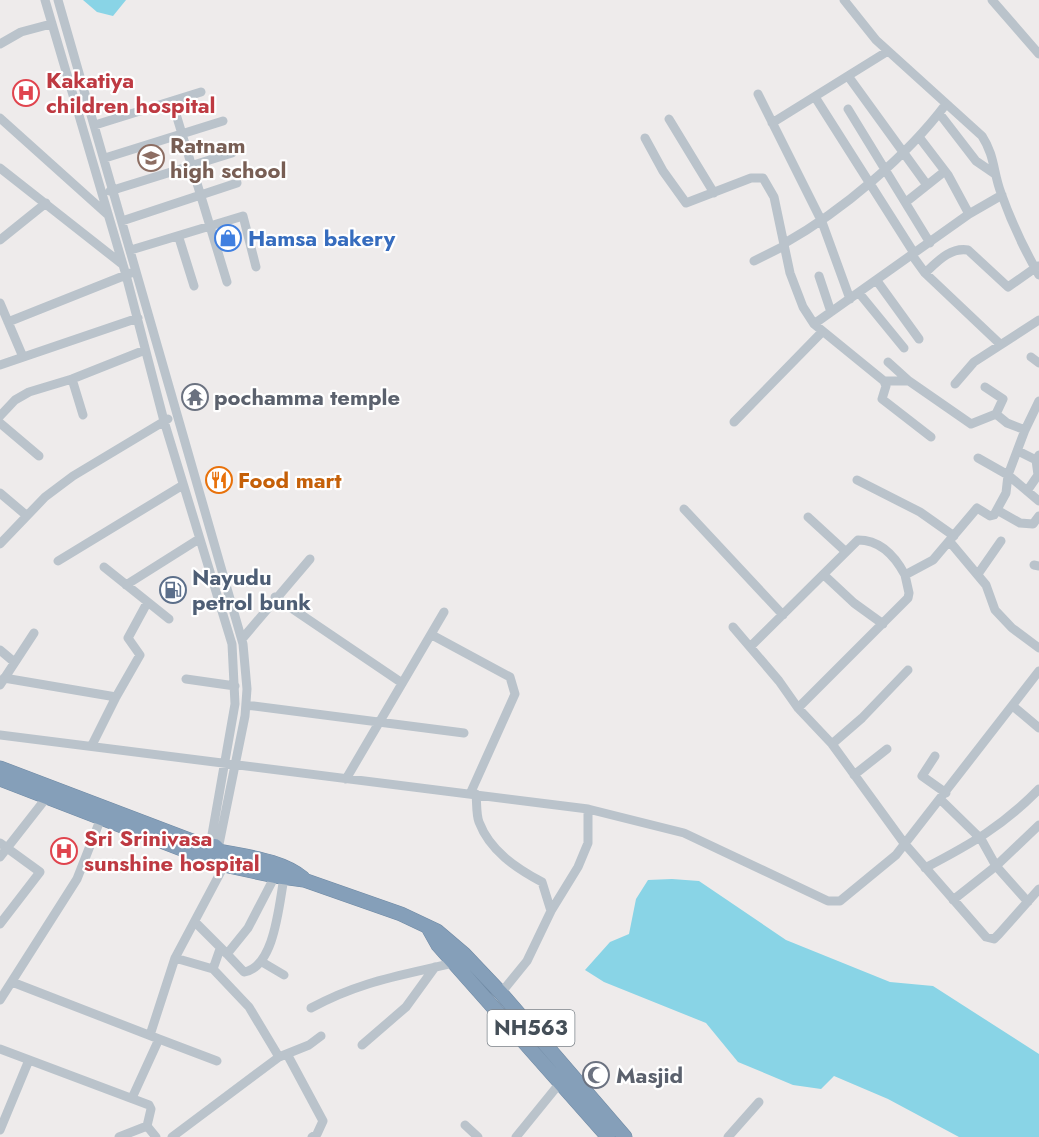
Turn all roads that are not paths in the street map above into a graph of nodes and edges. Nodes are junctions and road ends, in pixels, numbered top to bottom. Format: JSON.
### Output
{"nodes":[{"id":1,"x":45,"y":0,"type":"edge"},
{"id":2,"x":58,"y":0,"type":"edge"},
{"id":3,"x":843,"y":0,"type":"edge"},
{"id":4,"x":992,"y":0,"type":"edge"},
{"id":5,"x":51,"y":24,"type":"junction"},
{"id":6,"x":0,"y":44,"type":"edge"},
{"id":7,"x":888,"y":51,"type":"junction"},
{"id":8,"x":1039,"y":54,"type":"edge"},
{"id":9,"x":849,"y":76,"type":"junction"},
{"id":10,"x":201,"y":92,"type":"dead end"},
{"id":11,"x":758,"y":94,"type":"dead end"},
{"id":12,"x":815,"y":97,"type":"junction"},
{"id":13,"x":172,"y":101,"type":"junction"},
{"id":14,"x":946,"y":104,"type":"junction"},
{"id":15,"x":848,"y":109,"type":"dead end"},
{"id":16,"x":939,"y":113,"type":"junction"},
{"id":17,"x":0,"y":118,"type":"edge"},
{"id":18,"x":669,"y":120,"type":"dead end"},
{"id":19,"x":223,"y":122,"type":"dead end"},
{"id":20,"x":772,"y":123,"type":"junction"},
{"id":21,"x":94,"y":125,"type":"junction"},
{"id":22,"x":183,"y":133,"type":"junction"},
{"id":23,"x":919,"y":137,"type":"junction"},
{"id":24,"x":645,"y":138,"type":"dead end"},
{"id":25,"x":902,"y":152,"type":"junction"},
{"id":26,"x":232,"y":153,"type":"dead end"},
{"id":27,"x":105,"y":158,"type":"junction"},
{"id":28,"x":191,"y":164,"type":"junction"},
{"id":29,"x":885,"y":167,"type":"junction"},
{"id":30,"x":0,"y":168,"type":"edge"},
{"id":31,"x":945,"y":171,"type":"junction"},
{"id":32,"x":995,"y":174,"type":"junction"},
{"id":33,"x":869,"y":182,"type":"junction"},
{"id":34,"x":237,"y":183,"type":"dead end"},
{"id":35,"x":927,"y":185,"type":"junction"},
{"id":36,"x":114,"y":189,"type":"junction"},
{"id":37,"x":714,"y":193,"type":"junction"},
{"id":38,"x":102,"y":194,"type":"junction"},
{"id":39,"x":1002,"y":195,"type":"junction"},
{"id":40,"x":200,"y":196,"type":"junction"},
{"id":41,"x":906,"y":202,"type":"junction"},
{"id":42,"x":46,"y":203,"type":"junction"},
{"id":43,"x":969,"y":214,"type":"junction"},
{"id":44,"x":108,"y":215,"type":"junction"},
{"id":45,"x":122,"y":220,"type":"junction"},
{"id":46,"x":822,"y":222,"type":"junction"},
{"id":47,"x":210,"y":226,"type":"junction"},
{"id":48,"x":179,"y":238,"type":"junction"},
{"id":49,"x":0,"y":240,"type":"edge"},
{"id":50,"x":930,"y":243,"type":"junction"},
{"id":51,"x":784,"y":244,"type":"junction"},
{"id":52,"x":131,"y":250,"type":"junction"},
{"id":53,"x":913,"y":254,"type":"junction"},
{"id":54,"x":754,"y":261,"type":"dead end"},
{"id":55,"x":122,"y":264,"type":"junction"},
{"id":56,"x":256,"y":267,"type":"dead end"},
{"id":57,"x":1038,"y":269,"type":"edge"},
{"id":58,"x":137,"y":270,"type":"junction"},
{"id":59,"x":925,"y":273,"type":"junction"},
{"id":60,"x":126,"y":274,"type":"junction"},
{"id":61,"x":819,"y":276,"type":"dead end"},
{"id":62,"x":877,"y":281,"type":"junction"},
{"id":63,"x":227,"y":282,"type":"dead end"},
{"id":64,"x":194,"y":286,"type":"dead end"},
{"id":65,"x":859,"y":293,"type":"junction"},
{"id":66,"x":850,"y":299,"type":"junction"},
{"id":67,"x":0,"y":303,"type":"edge"},
{"id":68,"x":831,"y":312,"type":"junction"},
{"id":69,"x":138,"y":318,"type":"junction"},
{"id":70,"x":1039,"y":320,"type":"edge"},
{"id":71,"x":8,"y":322,"type":"junction"},
{"id":72,"x":814,"y":324,"type":"junction"},
{"id":73,"x":822,"y":332,"type":"junction"},
{"id":74,"x":919,"y":339,"type":"dead end"},
{"id":75,"x":1000,"y":344,"type":"junction"},
{"id":76,"x":904,"y":348,"type":"dead end"},
{"id":77,"x":145,"y":350,"type":"junction"},
{"id":78,"x":23,"y":357,"type":"junction"},
{"id":79,"x":888,"y":362,"type":"dead end"},
{"id":80,"x":0,"y":365,"type":"edge"},
{"id":81,"x":72,"y":379,"type":"junction"},
{"id":82,"x":884,"y":381,"type":"junction"},
{"id":83,"x":909,"y":381,"type":"junction"},
{"id":84,"x":955,"y":384,"type":"dead end"},
{"id":85,"x":985,"y":387,"type":"dead end"},
{"id":86,"x":1039,"y":401,"type":"edge"},
{"id":87,"x":996,"y":414,"type":"junction"},
{"id":88,"x":83,"y":415,"type":"dead end"},
{"id":89,"x":177,"y":415,"type":"junction"},
{"id":90,"x":0,"y":416,"type":"edge"},
{"id":91,"x":164,"y":421,"type":"junction"},
{"id":92,"x":734,"y":422,"type":"dead end"},
{"id":93,"x":0,"y":423,"type":"edge"},
{"id":94,"x":1025,"y":430,"type":"junction"},
{"id":95,"x":931,"y":437,"type":"dead end"},
{"id":96,"x":1018,"y":451,"type":"junction"},
{"id":97,"x":39,"y":456,"type":"dead end"},
{"id":98,"x":978,"y":458,"type":"dead end"},
{"id":99,"x":1037,"y":458,"type":"edge"},
{"id":100,"x":1008,"y":475,"type":"junction"},
{"id":101,"x":1039,"y":475,"type":"edge"},
{"id":102,"x":857,"y":480,"type":"dead end"},
{"id":103,"x":183,"y":485,"type":"junction"},
{"id":104,"x":1026,"y":491,"type":"junction"},
{"id":105,"x":0,"y":493,"type":"edge"},
{"id":106,"x":1039,"y":501,"type":"edge"},
{"id":107,"x":684,"y":509,"type":"dead end"},
{"id":108,"x":997,"y":510,"type":"junction"},
{"id":109,"x":26,"y":515,"type":"junction"},
{"id":110,"x":1039,"y":516,"type":"edge"},
{"id":111,"x":808,"y":517,"type":"dead end"},
{"id":112,"x":199,"y":538,"type":"junction"},
{"id":113,"x":952,"y":539,"type":"junction"},
{"id":114,"x":1001,"y":541,"type":"dead end"},
{"id":115,"x":0,"y":544,"type":"edge"},
{"id":116,"x":845,"y":550,"type":"junction"},
{"id":117,"x":310,"y":559,"type":"dead end"},
{"id":118,"x":58,"y":561,"type":"dead end"},
{"id":119,"x":104,"y":567,"type":"dead end"},
{"id":120,"x":978,"y":574,"type":"junction"},
{"id":121,"x":824,"y":575,"type":"junction"},
{"id":122,"x":905,"y":575,"type":"junction"},
{"id":123,"x":126,"y":585,"type":"junction"},
{"id":124,"x":275,"y":597,"type":"junction"},
{"id":125,"x":147,"y":603,"type":"junction"},
{"id":126,"x":444,"y":612,"type":"dead end"},
{"id":127,"x":783,"y":615,"type":"junction"},
{"id":128,"x":169,"y":619,"type":"dead end"},
{"id":129,"x":883,"y":624,"type":"junction"},
{"id":130,"x":733,"y":627,"type":"dead end"},
{"id":131,"x":34,"y":633,"type":"dead end"},
{"id":132,"x":432,"y":635,"type":"junction"},
{"id":133,"x":242,"y":639,"type":"junction"},
{"id":134,"x":750,"y":647,"type":"junction"},
{"id":135,"x":1039,"y":648,"type":"edge"},
{"id":136,"x":0,"y":650,"type":"edge"},
{"id":137,"x":13,"y":661,"type":"junction"},
{"id":138,"x":908,"y":670,"type":"dead end"},
{"id":139,"x":1039,"y":672,"type":"edge"},
{"id":140,"x":186,"y":679,"type":"dead end"},
{"id":141,"x":2,"y":682,"type":"edge"},
{"id":142,"x":402,"y":683,"type":"junction"},
{"id":143,"x":235,"y":686,"type":"junction"},
{"id":144,"x":116,"y":697,"type":"junction"},
{"id":145,"x":246,"y":705,"type":"junction"},
{"id":146,"x":1014,"y":707,"type":"junction"},
{"id":147,"x":798,"y":708,"type":"junction"},
{"id":148,"x":378,"y":723,"type":"junction"},
{"id":149,"x":1039,"y":728,"type":"edge"},
{"id":150,"x":464,"y":733,"type":"dead end"},
{"id":151,"x":0,"y":735,"type":"edge"},
{"id":152,"x":832,"y":744,"type":"junction"},
{"id":153,"x":92,"y":745,"type":"junction"},
{"id":154,"x":887,"y":749,"type":"dead end"},
{"id":155,"x":934,"y":756,"type":"dead end"},
{"id":156,"x":225,"y":764,"type":"junction"},
{"id":157,"x":236,"y":766,"type":"junction"},
{"id":158,"x":0,"y":768,"type":"edge"},
{"id":159,"x":854,"y":775,"type":"junction"},
{"id":160,"x":0,"y":779,"type":"edge"},
{"id":161,"x":346,"y":779,"type":"junction"},
{"id":162,"x":1039,"y":789,"type":"edge"},
{"id":163,"x":473,"y":794,"type":"junction"},
{"id":164,"x":943,"y":796,"type":"junction"},
{"id":165,"x":47,"y":797,"type":"junction"},
{"id":166,"x":588,"y":809,"type":"junction"},
{"id":167,"x":101,"y":818,"type":"junction"},
{"id":168,"x":1039,"y":825,"type":"edge"},
{"id":169,"x":981,"y":839,"type":"junction"},
{"id":170,"x":904,"y":843,"type":"junction"},
{"id":171,"x":4,"y":845,"type":"edge"},
{"id":172,"x":215,"y":854,"type":"junction"},
{"id":173,"x":0,"y":857,"type":"edge"},
{"id":174,"x":996,"y":866,"type":"junction"},
{"id":175,"x":925,"y":867,"type":"junction"},
{"id":176,"x":280,"y":877,"type":"junction"},
{"id":177,"x":304,"y":880,"type":"junction"},
{"id":178,"x":1039,"y":889,"type":"edge"},
{"id":179,"x":953,"y":900,"type":"junction"},
{"id":180,"x":1029,"y":902,"type":"junction"},
{"id":181,"x":550,"y":911,"type":"junction"},
{"id":182,"x":195,"y":922,"type":"junction"},
{"id":183,"x":0,"y":924,"type":"edge"},
{"id":184,"x":429,"y":929,"type":"junction"},
{"id":185,"x":224,"y":951,"type":"junction"},
{"id":186,"x":175,"y":958,"type":"junction"},
{"id":187,"x":262,"y":962,"type":"junction"},
{"id":188,"x":453,"y":963,"type":"junction"},
{"id":189,"x":435,"y":967,"type":"junction"},
{"id":190,"x":213,"y":969,"type":"junction"},
{"id":191,"x":284,"y":975,"type":"dead end"},
{"id":192,"x":12,"y":982,"type":"junction"},
{"id":193,"x":501,"y":993,"type":"junction"},
{"id":194,"x":0,"y":1000,"type":"edge"},
{"id":195,"x":311,"y":1008,"type":"dead end"},
{"id":196,"x":321,"y":1036,"type":"dead end"},
{"id":197,"x":154,"y":1037,"type":"junction"},
{"id":198,"x":362,"y":1045,"type":"dead end"},
{"id":199,"x":0,"y":1049,"type":"edge"},
{"id":200,"x":283,"y":1055,"type":"junction"},
{"id":201,"x":29,"y":1060,"type":"junction"},
{"id":202,"x":217,"y":1061,"type":"dead end"},
{"id":203,"x":565,"y":1077,"type":"junction"},
{"id":204,"x":132,"y":1098,"type":"junction"},
{"id":205,"x":759,"y":1102,"type":"dead end"},
{"id":206,"x":465,"y":1125,"type":"dead end"},
{"id":207,"x":147,"y":1126,"type":"junction"},
{"id":208,"x":0,"y":1130,"type":"edge"},
{"id":209,"x":119,"y":1137,"type":"edge"},
{"id":210,"x":156,"y":1137,"type":"edge"},
{"id":211,"x":171,"y":1137,"type":"edge"},
{"id":212,"x":312,"y":1137,"type":"edge"},
{"id":213,"x":478,"y":1137,"type":"edge"},
{"id":214,"x":516,"y":1137,"type":"edge"},
{"id":215,"x":608,"y":1137,"type":"edge"},
{"id":216,"x":625,"y":1137,"type":"edge"},
{"id":217,"x":728,"y":1137,"type":"edge"}],
"edges":[{"from":1,"to":5,"type":"street"},
{"from":2,"to":21,"type":"street"},
{"from":3,"to":7,"type":"street"},
{"from":4,"to":8,"type":"street"},
{"from":5,"to":6,"type":"street"},
{"from":5,"to":38,"type":"street"},
{"from":7,"to":9,"type":"street"},
{"from":7,"to":14,"type":"street"},
{"from":9,"to":12,"type":"street"},
{"from":9,"to":25,"type":"street"},
{"from":10,"to":13,"type":"street"},
{"from":11,"to":20,"type":"street"},
{"from":12,"to":20,"type":"street"},
{"from":12,"to":33,"type":"street"},
{"from":13,"to":21,"type":"street"},
{"from":13,"to":22,"type":"street"},
{"from":14,"to":16,"type":"street"},
{"from":14,"to":32,"type":"street"},
{"from":15,"to":29,"type":"street"},
{"from":16,"to":23,"type":"street"},
{"from":16,"to":32,"type":"street"},
{"from":17,"to":44,"type":"street"},
{"from":18,"to":37,"type":"street"},
{"from":19,"to":22,"type":"street"},
{"from":20,"to":46,"type":"street"},
{"from":21,"to":27,"type":"street"},
{"from":22,"to":27,"type":"street"},
{"from":22,"to":28,"type":"street"},
{"from":23,"to":25,"type":"street"},
{"from":23,"to":31,"type":"street"},
{"from":24,"to":37,"type":"street"},
{"from":25,"to":29,"type":"street"},
{"from":25,"to":35,"type":"street"},
{"from":26,"to":28,"type":"street"},
{"from":27,"to":36,"type":"street"},
{"from":28,"to":36,"type":"street"},
{"from":28,"to":40,"type":"street"},
{"from":29,"to":33,"type":"street"},
{"from":29,"to":41,"type":"street"},
{"from":30,"to":42,"type":"street"},
{"from":31,"to":35,"type":"street"},
{"from":31,"to":43,"type":"street"},
{"from":32,"to":39,"type":"street"},
{"from":33,"to":46,"type":"street"},
{"from":33,"to":53,"type":"street"},
{"from":34,"to":40,"type":"street"},
{"from":35,"to":41,"type":"street"},
{"from":36,"to":38,"type":"street"},
{"from":36,"to":45,"type":"street"},
{"from":37,"to":51,"type":"street"},
{"from":38,"to":44,"type":"street"},
{"from":39,"to":43,"type":"street"},
{"from":39,"to":57,"type":"street"},
{"from":40,"to":45,"type":"street"},
{"from":40,"to":47,"type":"street"},
{"from":41,"to":50,"type":"street"},
{"from":42,"to":49,"type":"street"},
{"from":42,"to":55,"type":"street"},
{"from":43,"to":50,"type":"street"},
{"from":44,"to":55,"type":"street"},
{"from":45,"to":52,"type":"street"},
{"from":46,"to":51,"type":"street"},
{"from":46,"to":66,"type":"street"},
{"from":47,"to":48,"type":"street"},
{"from":47,"to":56,"type":"street"},
{"from":47,"to":63,"type":"street"},
{"from":48,"to":52,"type":"street"},
{"from":48,"to":64,"type":"street"},
{"from":50,"to":53,"type":"street"},
{"from":51,"to":54,"type":"street"},
{"from":51,"to":72,"type":"street"},
{"from":52,"to":58,"type":"street"},
{"from":53,"to":59,"type":"street"},
{"from":53,"to":62,"type":"street"},
{"from":55,"to":60,"type":"street"},
{"from":57,"to":59,"type":"street"},
{"from":58,"to":60,"type":"street"},
{"from":58,"to":89,"type":"street"},
{"from":59,"to":75,"type":"street"},
{"from":60,"to":69,"type":"street"},
{"from":60,"to":71,"type":"street"},
{"from":61,"to":68,"type":"street"},
{"from":62,"to":65,"type":"street"},
{"from":62,"to":74,"type":"street"},
{"from":65,"to":66,"type":"street"},
{"from":65,"to":76,"type":"street"},
{"from":66,"to":68,"type":"street"},
{"from":67,"to":71,"type":"street"},
{"from":68,"to":72,"type":"street"},
{"from":69,"to":77,"type":"street"},
{"from":69,"to":78,"type":"street"},
{"from":70,"to":75,"type":"street"},
{"from":71,"to":78,"type":"street"},
{"from":72,"to":73,"type":"street"},
{"from":73,"to":82,"type":"street"},
{"from":73,"to":92,"type":"street"},
{"from":75,"to":84,"type":"street"},
{"from":77,"to":81,"type":"street"},
{"from":77,"to":91,"type":"street"},
{"from":78,"to":80,"type":"street"},
{"from":79,"to":83,"type":"street"},
{"from":81,"to":88,"type":"street"},
{"from":81,"to":90,"type":"street"},
{"from":82,"to":83,"type":"street"},
{"from":82,"to":95,"type":"street"},
{"from":83,"to":87,"type":"street"},
{"from":85,"to":87,"type":"street"},
{"from":86,"to":94,"type":"street"},
{"from":87,"to":94,"type":"street"},
{"from":89,"to":91,"type":"street"},
{"from":89,"to":133,"type":"street"},
{"from":91,"to":103,"type":"street"},
{"from":91,"to":109,"type":"street"},
{"from":93,"to":97,"type":"street"},
{"from":94,"to":96,"type":"street"},
{"from":96,"to":99,"type":"street"},
{"from":96,"to":100,"type":"street"},
{"from":98,"to":100,"type":"street"},
{"from":99,"to":101,"type":"street"},
{"from":100,"to":104,"type":"street"},
{"from":100,"to":108,"type":"street"},
{"from":101,"to":104,"type":"street"},
{"from":102,"to":113,"type":"street"},
{"from":103,"to":112,"type":"street"},
{"from":103,"to":118,"type":"street"},
{"from":104,"to":106,"type":"street"},
{"from":105,"to":109,"type":"street"},
{"from":107,"to":127,"type":"street"},
{"from":108,"to":110,"type":"street"},
{"from":108,"to":113,"type":"street"},
{"from":109,"to":115,"type":"street"},
{"from":111,"to":116,"type":"street"},
{"from":112,"to":123,"type":"street"},
{"from":112,"to":143,"type":"street"},
{"from":113,"to":120,"type":"street"},
{"from":113,"to":122,"type":"street"},
{"from":114,"to":120,"type":"street"},
{"from":116,"to":121,"type":"street"},
{"from":116,"to":122,"type":"street"},
{"from":117,"to":124,"type":"street"},
{"from":119,"to":123,"type":"street"},
{"from":120,"to":135,"type":"street"},
{"from":121,"to":127,"type":"street"},
{"from":121,"to":129,"type":"street"},
{"from":122,"to":129,"type":"street"},
{"from":123,"to":125,"type":"street"},
{"from":124,"to":133,"type":"street"},
{"from":124,"to":142,"type":"street"},
{"from":125,"to":128,"type":"street"},
{"from":125,"to":144,"type":"street"},
{"from":126,"to":132,"type":"street"},
{"from":127,"to":134,"type":"street"},
{"from":129,"to":147,"type":"street"},
{"from":130,"to":134,"type":"street"},
{"from":131,"to":137,"type":"street"},
{"from":132,"to":142,"type":"street"},
{"from":132,"to":163,"type":"street"},
{"from":133,"to":145,"type":"street"},
{"from":134,"to":147,"type":"street"},
{"from":136,"to":137,"type":"street"},
{"from":137,"to":141,"type":"street"},
{"from":138,"to":152,"type":"street"},
{"from":139,"to":146,"type":"street"},
{"from":140,"to":143,"type":"street"},
{"from":141,"to":144,"type":"street"},
{"from":142,"to":148,"type":"street"},
{"from":143,"to":156,"type":"street"},
{"from":144,"to":153,"type":"street"},
{"from":145,"to":148,"type":"street"},
{"from":145,"to":157,"type":"street"},
{"from":146,"to":149,"type":"street"},
{"from":146,"to":164,"type":"street"},
{"from":147,"to":152,"type":"street"},
{"from":148,"to":150,"type":"street"},
{"from":148,"to":161,"type":"street"},
{"from":151,"to":153,"type":"street"},
{"from":152,"to":159,"type":"street"},
{"from":153,"to":156,"type":"street"},
{"from":154,"to":159,"type":"street"},
{"from":155,"to":164,"type":"street"},
{"from":156,"to":157,"type":"street"},
{"from":156,"to":172,"type":"street"},
{"from":157,"to":161,"type":"street"},
{"from":157,"to":172,"type":"street"},
{"from":158,"to":172,"type":"highway","number":"NH563"},
{"from":159,"to":170,"type":"street"},
{"from":160,"to":165,"type":"highway","number":"NH563"},
{"from":161,"to":163,"type":"street"},
{"from":162,"to":169,"type":"street"},
{"from":163,"to":166,"type":"street"},
{"from":163,"to":181,"type":"street"},
{"from":164,"to":169,"type":"street"},
{"from":164,"to":170,"type":"street"},
{"from":165,"to":167,"type":"highway","number":"NH563"},
{"from":165,"to":171,"type":"street"},
{"from":166,"to":170,"type":"street"},
{"from":166,"to":181,"type":"street"},
{"from":167,"to":172,"type":"highway","number":"NH563"},
{"from":167,"to":192,"type":"street"},
{"from":168,"to":174,"type":"street"},
{"from":169,"to":174,"type":"street"},
{"from":169,"to":175,"type":"street"},
{"from":170,"to":175,"type":"street"},
{"from":171,"to":173,"type":"street"},
{"from":171,"to":183,"type":"street"},
{"from":172,"to":176,"type":"highway","number":"NH563"},
{"from":172,"to":177,"type":"highway","number":"NH563"},
{"from":172,"to":182,"type":"street"},
{"from":174,"to":179,"type":"street"},
{"from":174,"to":180,"type":"street"},
{"from":175,"to":179,"type":"street"},
{"from":176,"to":177,"type":"highway","number":"NH563"},
{"from":176,"to":185,"type":"street"},
{"from":176,"to":187,"type":"street"},
{"from":177,"to":184,"type":"highway","number":"NH563"},
{"from":178,"to":180,"type":"street"},
{"from":179,"to":180,"type":"street"},
{"from":181,"to":193,"type":"street"},
{"from":182,"to":185,"type":"street"},
{"from":182,"to":186,"type":"street"},
{"from":184,"to":188,"type":"highway","number":"NH563"},
{"from":184,"to":193,"type":"highway","number":"NH563"},
{"from":185,"to":187,"type":"street"},
{"from":185,"to":190,"type":"street"},
{"from":186,"to":190,"type":"street"},
{"from":186,"to":197,"type":"street"},
{"from":187,"to":191,"type":"street"},
{"from":188,"to":189,"type":"street"},
{"from":188,"to":203,"type":"highway","number":"NH563"},
{"from":189,"to":195,"type":"street"},
{"from":189,"to":198,"type":"street"},
{"from":190,"to":200,"type":"street"},
{"from":192,"to":194,"type":"street"},
{"from":192,"to":197,"type":"street"},
{"from":193,"to":203,"type":"highway","number":"NH563"},
{"from":196,"to":200,"type":"street"},
{"from":197,"to":202,"type":"street"},
{"from":197,"to":204,"type":"street"},
{"from":199,"to":201,"type":"street"},
{"from":200,"to":211,"type":"street"},
{"from":200,"to":212,"type":"street"},
{"from":201,"to":204,"type":"street"},
{"from":201,"to":208,"type":"street"},
{"from":203,"to":214,"type":"street"},
{"from":203,"to":215,"type":"highway","number":"NH563"},
{"from":203,"to":216,"type":"highway","number":"NH563"},
{"from":204,"to":207,"type":"street"},
{"from":205,"to":217,"type":"street"},
{"from":206,"to":213,"type":"street"},
{"from":207,"to":209,"type":"street"},
{"from":207,"to":210,"type":"street"}]}
